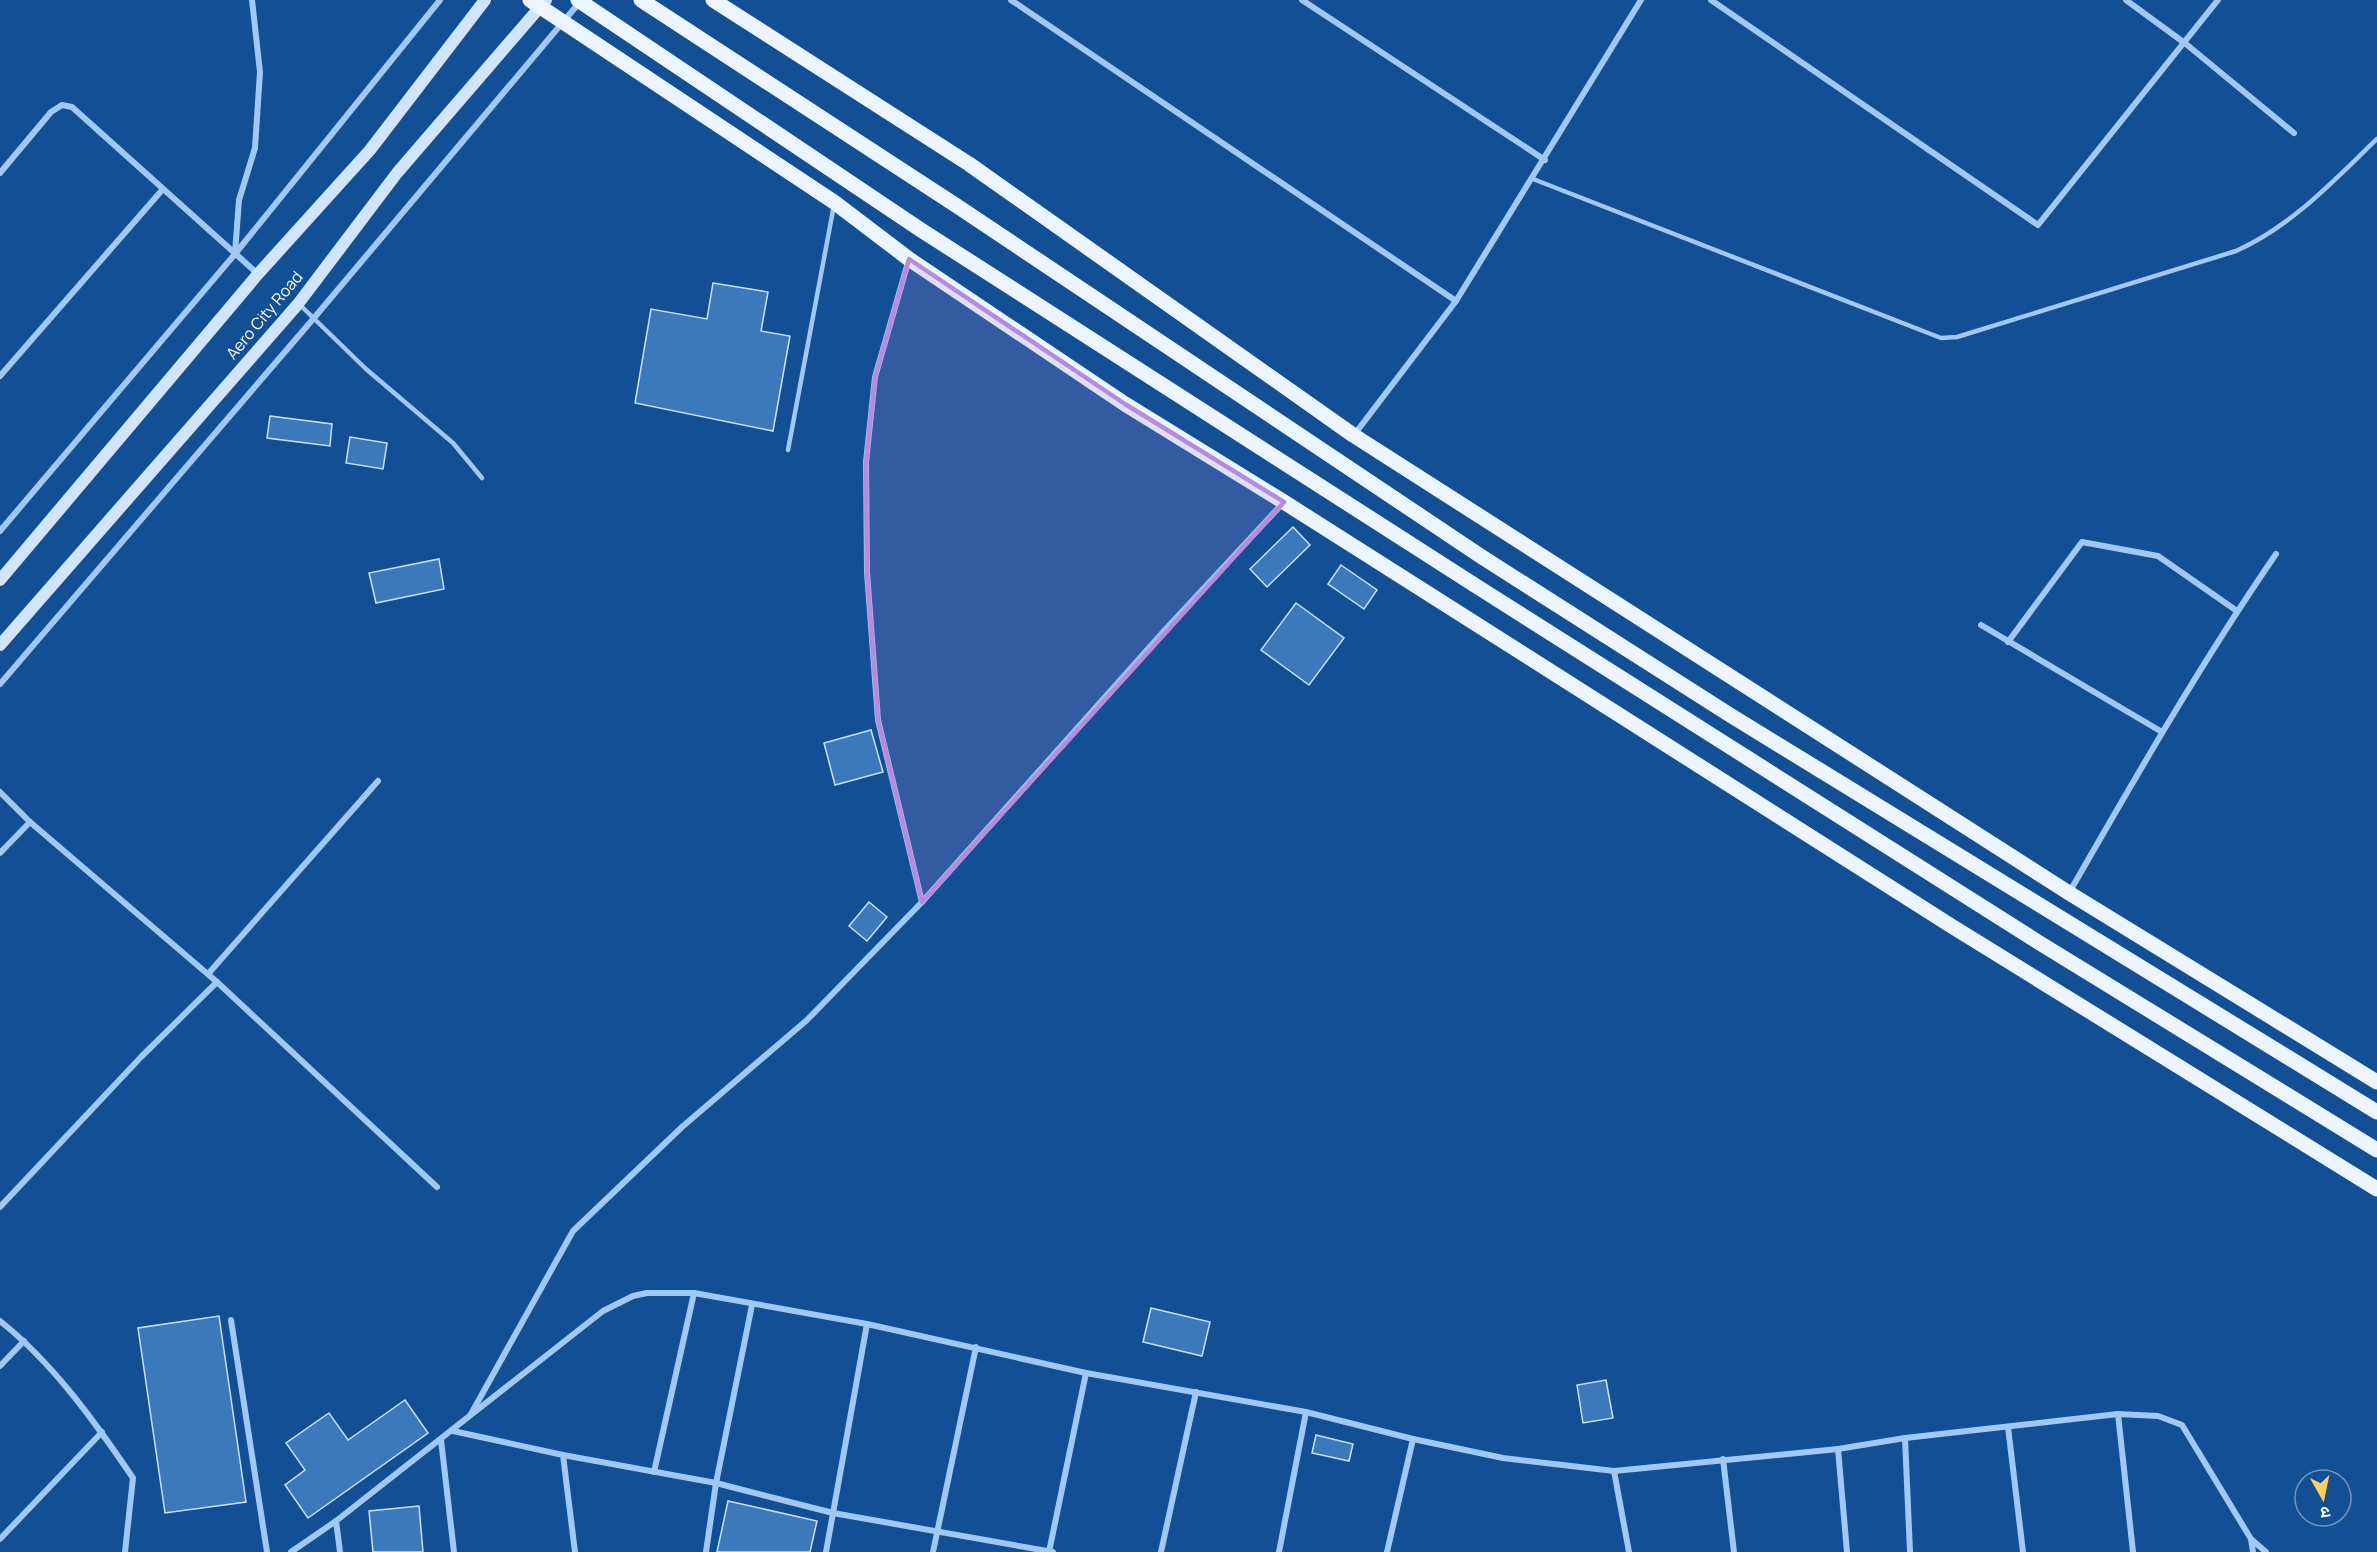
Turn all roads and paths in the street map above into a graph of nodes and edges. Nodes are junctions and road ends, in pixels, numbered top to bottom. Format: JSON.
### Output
{"nodes":[{"id":1,"x":252,"y":0,"type":"edge"},
{"id":2,"x":440,"y":0,"type":"edge"},
{"id":3,"x":485,"y":0,"type":"edge"},
{"id":4,"x":580,"y":0,"type":"edge"},
{"id":5,"x":641,"y":0,"type":"edge"},
{"id":6,"x":713,"y":0,"type":"edge"},
{"id":7,"x":1011,"y":0,"type":"edge"},
{"id":8,"x":1302,"y":0,"type":"edge"},
{"id":9,"x":1641,"y":0,"type":"edge"},
{"id":10,"x":1711,"y":0,"type":"edge"},
{"id":11,"x":2126,"y":0,"type":"edge"},
{"id":12,"x":2218,"y":0,"type":"edge"},
{"id":13,"x":539,"y":2,"type":"edge"},
{"id":14,"x":564,"y":23,"type":"junction"},
{"id":15,"x":2186,"y":44,"type":"junction"},
{"id":16,"x":2294,"y":133,"type":"dead end"},
{"id":17,"x":2377,"y":139,"type":"edge"},
{"id":18,"x":1545,"y":160,"type":"junction"},
{"id":19,"x":0,"y":173,"type":"edge"},
{"id":20,"x":1533,"y":179,"type":"junction"},
{"id":21,"x":163,"y":189,"type":"junction"},
{"id":22,"x":834,"y":202,"type":"junction"},
{"id":23,"x":235,"y":254,"type":"junction"},
{"id":24,"x":909,"y":259,"type":"junction"},
{"id":25,"x":258,"y":274,"type":"junction"},
{"id":26,"x":1456,"y":301,"type":"junction"},
{"id":27,"x":298,"y":304,"type":"junction"},
{"id":28,"x":314,"y":318,"type":"junction"},
{"id":29,"x":0,"y":376,"type":"edge"},
{"id":30,"x":1353,"y":435,"type":"junction"},
{"id":31,"x":788,"y":450,"type":"dead end"},
{"id":32,"x":482,"y":478,"type":"dead end"},
{"id":33,"x":1284,"y":502,"type":"junction"},
{"id":34,"x":0,"y":531,"type":"edge"},
{"id":35,"x":2276,"y":554,"type":"dead end"},
{"id":36,"x":0,"y":580,"type":"edge"},
{"id":37,"x":2237,"y":611,"type":"junction"},
{"id":38,"x":1981,"y":625,"type":"dead end"},
{"id":39,"x":2008,"y":642,"type":"junction"},
{"id":40,"x":0,"y":645,"type":"edge"},
{"id":41,"x":0,"y":684,"type":"edge"},
{"id":42,"x":2162,"y":732,"type":"junction"},
{"id":43,"x":378,"y":782,"type":"dead end"},
{"id":44,"x":0,"y":792,"type":"edge"},
{"id":45,"x":30,"y":822,"type":"junction"},
{"id":46,"x":0,"y":853,"type":"edge"},
{"id":47,"x":2068,"y":893,"type":"junction"},
{"id":48,"x":922,"y":902,"type":"junction"},
{"id":49,"x":208,"y":974,"type":"junction"},
{"id":50,"x":217,"y":982,"type":"junction"},
{"id":51,"x":2377,"y":1082,"type":"edge"},
{"id":52,"x":2377,"y":1112,"type":"edge"},
{"id":53,"x":2377,"y":1150,"type":"edge"},
{"id":54,"x":437,"y":1187,"type":"dead end"},
{"id":55,"x":2377,"y":1189,"type":"edge"},
{"id":56,"x":0,"y":1207,"type":"edge"},
{"id":57,"x":694,"y":1293,"type":"junction"},
{"id":58,"x":752,"y":1305,"type":"junction"},
{"id":59,"x":231,"y":1320,"type":"dead end"},
{"id":60,"x":0,"y":1321,"type":"edge"},
{"id":61,"x":867,"y":1324,"type":"junction"},
{"id":62,"x":24,"y":1341,"type":"junction"},
{"id":63,"x":976,"y":1347,"type":"junction"},
{"id":64,"x":0,"y":1366,"type":"edge"},
{"id":65,"x":1086,"y":1373,"type":"junction"},
{"id":66,"x":1196,"y":1392,"type":"junction"},
{"id":67,"x":1306,"y":1412,"type":"junction"},
{"id":68,"x":2118,"y":1414,"type":"junction"},
{"id":69,"x":469,"y":1418,"type":"junction"},
{"id":70,"x":2008,"y":1427,"type":"junction"},
{"id":71,"x":453,"y":1431,"type":"junction"},
{"id":72,"x":102,"y":1432,"type":"junction"},
{"id":73,"x":1905,"y":1438,"type":"junction"},
{"id":74,"x":1413,"y":1439,"type":"junction"},
{"id":75,"x":441,"y":1440,"type":"junction"},
{"id":76,"x":1838,"y":1449,"type":"junction"},
{"id":77,"x":563,"y":1455,"type":"junction"},
{"id":78,"x":1723,"y":1459,"type":"junction"},
{"id":79,"x":1614,"y":1471,"type":"junction"},
{"id":80,"x":654,"y":1472,"type":"junction"},
{"id":81,"x":716,"y":1483,"type":"junction"},
{"id":82,"x":833,"y":1513,"type":"junction"},
{"id":83,"x":336,"y":1521,"type":"junction"},
{"id":84,"x":937,"y":1532,"type":"junction"},
{"id":85,"x":0,"y":1539,"type":"edge"},
{"id":86,"x":2251,"y":1539,"type":"junction"},
{"id":87,"x":125,"y":1552,"type":"edge"},
{"id":88,"x":267,"y":1552,"type":"edge"},
{"id":89,"x":291,"y":1552,"type":"edge"},
{"id":90,"x":340,"y":1552,"type":"edge"},
{"id":91,"x":454,"y":1552,"type":"edge"},
{"id":92,"x":575,"y":1552,"type":"edge"},
{"id":93,"x":706,"y":1552,"type":"edge"},
{"id":94,"x":826,"y":1552,"type":"edge"},
{"id":95,"x":933,"y":1552,"type":"edge"},
{"id":96,"x":1050,"y":1552,"type":"edge"},
{"id":97,"x":1161,"y":1552,"type":"edge"},
{"id":98,"x":1279,"y":1552,"type":"edge"},
{"id":99,"x":1388,"y":1552,"type":"edge"},
{"id":100,"x":1629,"y":1552,"type":"edge"},
{"id":101,"x":1734,"y":1552,"type":"edge"},
{"id":102,"x":1847,"y":1552,"type":"edge"},
{"id":103,"x":1910,"y":1552,"type":"edge"},
{"id":104,"x":2023,"y":1552,"type":"edge"},
{"id":105,"x":2133,"y":1552,"type":"edge"},
{"id":106,"x":2253,"y":1552,"type":"edge"},
{"id":107,"x":2266,"y":1552,"type":"edge"}],
"edges":[{"from":1,"to":23,"type":"street"},
{"from":2,"to":23,"type":"street"},
{"from":3,"to":25,"type":"street","name":"Aero City Road"},
{"from":4,"to":14,"type":"street"},
{"from":4,"to":53,"type":"main road","bridge":true},
{"from":5,"to":52,"type":"main road"},
{"from":6,"to":30,"type":"main road"},
{"from":7,"to":26,"type":"street"},
{"from":8,"to":18,"type":"street"},
{"from":9,"to":18,"type":"street"},
{"from":10,"to":15,"type":"street"},
{"from":11,"to":15,"type":"street"},
{"from":12,"to":15,"type":"street"},
{"from":13,"to":14,"type":"main road"},
{"from":13,"to":27,"type":"street","name":"Aero City Road"},
{"from":14,"to":22,"type":"main road"},
{"from":14,"to":28,"type":"street"},
{"from":15,"to":16,"type":"street"},
{"from":17,"to":20,"type":"lane"},
{"from":18,"to":20,"type":"street"},
{"from":19,"to":21,"type":"street"},
{"from":20,"to":26,"type":"street"},
{"from":21,"to":23,"type":"street"},
{"from":21,"to":29,"type":"street"},
{"from":22,"to":24,"type":"main road"},
{"from":22,"to":31,"type":"lane"},
{"from":23,"to":25,"type":"street"},
{"from":23,"to":34,"type":"street"},
{"from":24,"to":33,"type":"main road"},
{"from":24,"to":48,"type":"street"},
{"from":25,"to":36,"type":"street","name":"Aero City Road"},
{"from":26,"to":30,"type":"street"},
{"from":27,"to":28,"type":"lane"},
{"from":27,"to":40,"type":"street","name":"Aero City Road"},
{"from":28,"to":32,"type":"lane"},
{"from":28,"to":41,"type":"street"},
{"from":30,"to":47,"type":"main road"},
{"from":33,"to":48,"type":"street"},
{"from":33,"to":55,"type":"main road"},
{"from":35,"to":37,"type":"street"},
{"from":37,"to":39,"type":"street"},
{"from":37,"to":42,"type":"street"},
{"from":38,"to":39,"type":"street"},
{"from":39,"to":42,"type":"street"},
{"from":42,"to":47,"type":"street"},
{"from":43,"to":49,"type":"street"},
{"from":44,"to":45,"type":"street"},
{"from":45,"to":46,"type":"street"},
{"from":45,"to":49,"type":"street"},
{"from":47,"to":51,"type":"main road"},
{"from":48,"to":69,"type":"street"},
{"from":49,"to":50,"type":"street"},
{"from":50,"to":54,"type":"street"},
{"from":50,"to":56,"type":"street"},
{"from":57,"to":58,"type":"street"},
{"from":57,"to":69,"type":"street"},
{"from":57,"to":80,"type":"street"},
{"from":58,"to":61,"type":"street"},
{"from":58,"to":81,"type":"street"},
{"from":59,"to":88,"type":"street"},
{"from":60,"to":62,"type":"street"},
{"from":61,"to":63,"type":"street"},
{"from":61,"to":82,"type":"street"},
{"from":62,"to":64,"type":"street"},
{"from":62,"to":72,"type":"street"},
{"from":63,"to":65,"type":"street"},
{"from":63,"to":84,"type":"street"},
{"from":65,"to":66,"type":"street"},
{"from":65,"to":96,"type":"street"},
{"from":66,"to":67,"type":"street"},
{"from":66,"to":97,"type":"street"},
{"from":67,"to":74,"type":"street"},
{"from":67,"to":98,"type":"street"},
{"from":68,"to":70,"type":"street"},
{"from":68,"to":86,"type":"street"},
{"from":68,"to":105,"type":"street"},
{"from":69,"to":71,"type":"street"},
{"from":70,"to":73,"type":"street"},
{"from":70,"to":104,"type":"street"},
{"from":71,"to":75,"type":"street"},
{"from":71,"to":77,"type":"street"},
{"from":72,"to":85,"type":"street"},
{"from":72,"to":87,"type":"street"},
{"from":73,"to":76,"type":"street"},
{"from":73,"to":103,"type":"street"},
{"from":74,"to":79,"type":"street"},
{"from":74,"to":99,"type":"street"},
{"from":75,"to":83,"type":"street"},
{"from":75,"to":91,"type":"street"},
{"from":76,"to":78,"type":"street"},
{"from":76,"to":102,"type":"street"},
{"from":77,"to":80,"type":"street"},
{"from":77,"to":92,"type":"street"},
{"from":78,"to":79,"type":"street"},
{"from":78,"to":101,"type":"street"},
{"from":79,"to":100,"type":"street"},
{"from":80,"to":81,"type":"street"},
{"from":81,"to":82,"type":"street"},
{"from":81,"to":93,"type":"street"},
{"from":82,"to":84,"type":"street"},
{"from":82,"to":94,"type":"street"},
{"from":83,"to":89,"type":"street"},
{"from":83,"to":90,"type":"street"},
{"from":84,"to":95,"type":"street"},
{"from":84,"to":96,"type":"street"},
{"from":86,"to":106,"type":"street"},
{"from":86,"to":107,"type":"street"}]}
